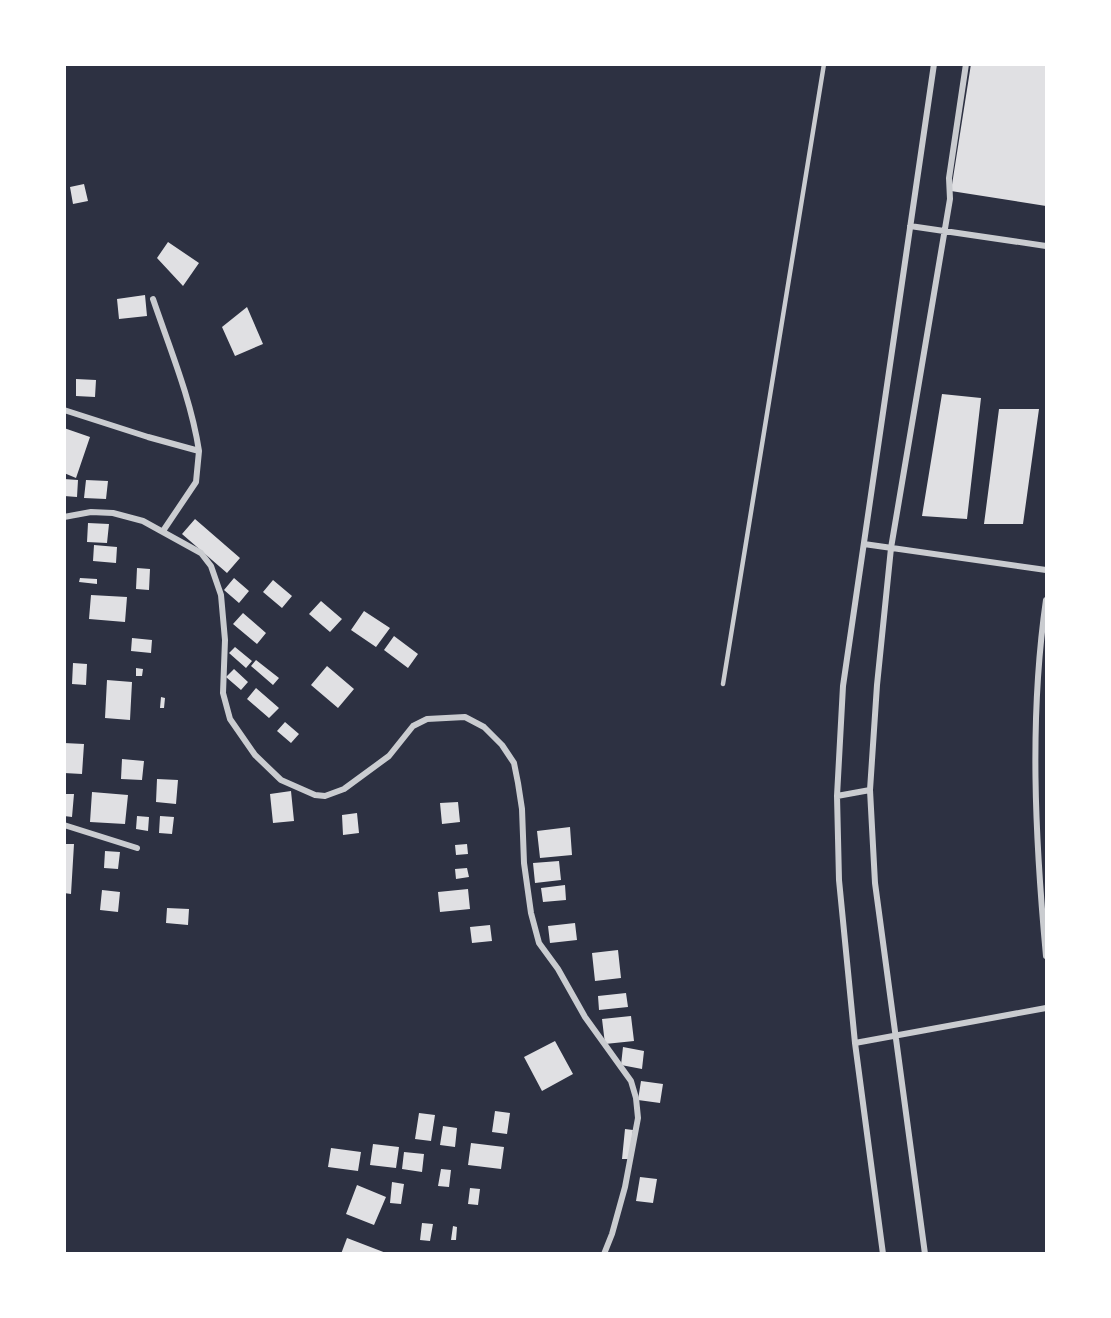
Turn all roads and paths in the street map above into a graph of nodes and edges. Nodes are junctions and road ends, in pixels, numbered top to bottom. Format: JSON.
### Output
{"nodes":[{"id":1,"x":824,"y":64,"type":"edge"},
{"id":2,"x":934,"y":64,"type":"edge"},
{"id":3,"x":966,"y":64,"type":"edge"},
{"id":4,"x":910,"y":226,"type":"junction"},
{"id":5,"x":944,"y":231,"type":"junction"},
{"id":6,"x":1047,"y":246,"type":"edge"},
{"id":7,"x":153,"y":299,"type":"dead end"},
{"id":8,"x":64,"y":410,"type":"edge"},
{"id":9,"x":199,"y":451,"type":"junction"},
{"id":10,"x":64,"y":517,"type":"edge"},
{"id":11,"x":163,"y":531,"type":"junction"},
{"id":12,"x":864,"y":544,"type":"junction"},
{"id":13,"x":891,"y":548,"type":"junction"},
{"id":14,"x":1047,"y":570,"type":"edge"},
{"id":15,"x":1047,"y":600,"type":"edge"},
{"id":16,"x":723,"y":684,"type":"dead end"},
{"id":17,"x":870,"y":790,"type":"junction"},
{"id":18,"x":837,"y":796,"type":"junction"},
{"id":19,"x":64,"y":825,"type":"edge"},
{"id":20,"x":136,"y":848,"type":"dead end"},
{"id":21,"x":1047,"y":956,"type":"edge"},
{"id":22,"x":1047,"y":1008,"type":"edge"},
{"id":23,"x":895,"y":1037,"type":"junction"},
{"id":24,"x":855,"y":1043,"type":"junction"},
{"id":25,"x":604,"y":1254,"type":"edge"},
{"id":26,"x":883,"y":1254,"type":"edge"},
{"id":27,"x":925,"y":1254,"type":"edge"}],
"edges":[{"from":1,"to":16,"type":"lane"},
{"from":2,"to":4,"type":"street"},
{"from":3,"to":5,"type":"street"},
{"from":4,"to":5,"type":"street"},
{"from":4,"to":12,"type":"street"},
{"from":5,"to":6,"type":"street"},
{"from":5,"to":13,"type":"street"},
{"from":7,"to":9,"type":"street"},
{"from":8,"to":9,"type":"street"},
{"from":9,"to":11,"type":"street"},
{"from":10,"to":11,"type":"street"},
{"from":11,"to":25,"type":"street"},
{"from":12,"to":13,"type":"street"},
{"from":12,"to":18,"type":"street"},
{"from":13,"to":14,"type":"street"},
{"from":13,"to":17,"type":"street"},
{"from":15,"to":21,"type":"street"},
{"from":17,"to":18,"type":"street"},
{"from":17,"to":23,"type":"street"},
{"from":18,"to":24,"type":"street"},
{"from":19,"to":20,"type":"street"},
{"from":22,"to":23,"type":"street"},
{"from":23,"to":24,"type":"street"},
{"from":23,"to":27,"type":"street"},
{"from":24,"to":26,"type":"street"}]}
